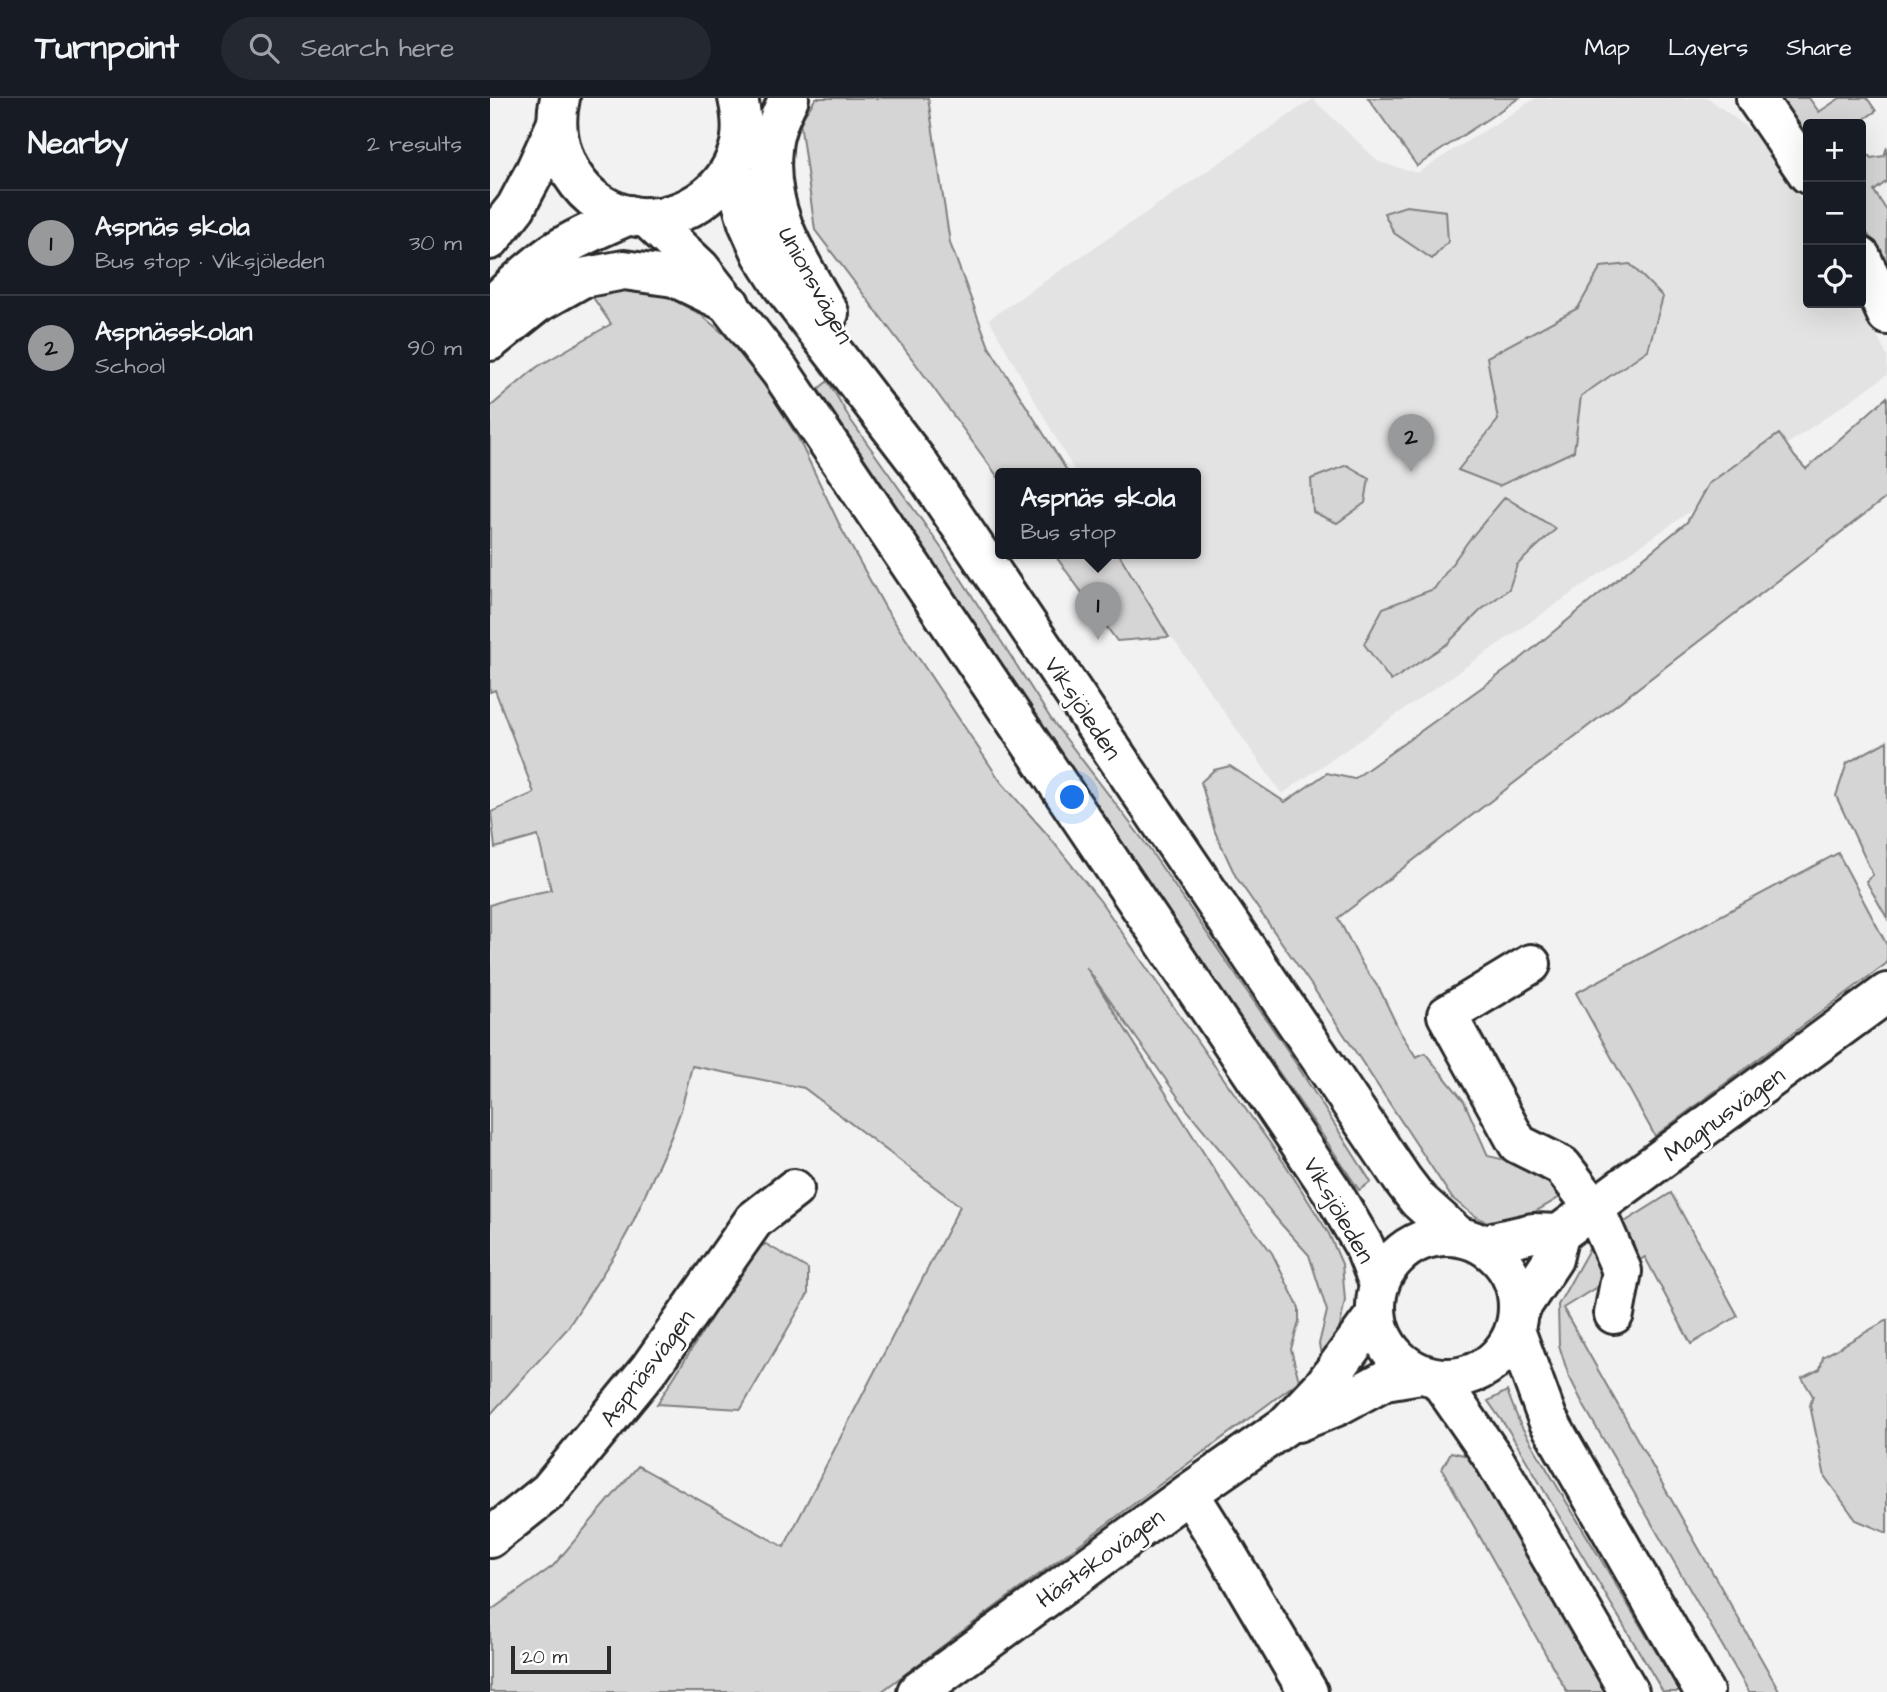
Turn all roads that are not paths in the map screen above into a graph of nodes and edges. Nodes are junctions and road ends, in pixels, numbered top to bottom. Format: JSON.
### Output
{"nodes":[{"id":1,"x":738,"y":98,"type":"edge"},
{"id":2,"x":789,"y":98,"type":"edge"},
{"id":3,"x":1756,"y":98,"type":"edge"},
{"id":4,"x":557,"y":107,"type":"edge"},
{"id":5,"x":732,"y":167,"type":"junction"},
{"id":6,"x":1803,"y":167,"type":"edge"},
{"id":7,"x":637,"y":216,"type":"junction"},
{"id":8,"x":490,"y":240,"type":"edge"},
{"id":9,"x":1866,"y":268,"type":"edge"},
{"id":10,"x":730,"y":304,"type":"junction"},
{"id":11,"x":490,"y":308,"type":"edge"},
{"id":12,"x":1887,"y":315,"type":"edge"},
{"id":13,"x":490,"y":341,"type":"edge"},
{"id":14,"x":916,"y":460,"type":"junction"},
{"id":15,"x":1531,"y":964,"type":"dead end"},
{"id":16,"x":1887,"y":993,"type":"edge"},
{"id":17,"x":794,"y":1189,"type":"dead end"},
{"id":18,"x":1595,"y":1209,"type":"junction"},
{"id":19,"x":1559,"y":1234,"type":"junction"},
{"id":20,"x":1470,"y":1240,"type":"junction"},
{"id":21,"x":1377,"y":1299,"type":"junction"},
{"id":22,"x":1614,"y":1314,"type":"dead end"},
{"id":23,"x":1517,"y":1320,"type":"junction"},
{"id":24,"x":1430,"y":1376,"type":"junction"},
{"id":25,"x":1285,"y":1426,"type":"junction"},
{"id":26,"x":1189,"y":1493,"type":"junction"},
{"id":27,"x":490,"y":1538,"type":"edge"},
{"id":28,"x":917,"y":1692,"type":"edge"},
{"id":29,"x":1308,"y":1692,"type":"edge"},
{"id":30,"x":1629,"y":1692,"type":"edge"},
{"id":31,"x":1704,"y":1692,"type":"edge"}],
"edges":[{"from":1,"to":5,"type":"main road"},
{"from":2,"to":14,"type":"main road","name":"Unionsvägen"},
{"from":3,"to":6,"type":"main road"},
{"from":4,"to":7,"type":"main road","name":"Viksjöleden"},
{"from":4,"to":8,"type":"main road"},
{"from":5,"to":7,"type":"main road"},
{"from":5,"to":14,"type":"main road","name":"Viksjöleden"},
{"from":7,"to":10,"type":"main road","name":"Viksjöleden"},
{"from":7,"to":11,"type":"main road"},
{"from":9,"to":12,"type":"main road"},
{"from":10,"to":13,"type":"main road","name":"Viksjöleden"},
{"from":10,"to":21,"type":"main road","name":"Viksjöleden"},
{"from":14,"to":20,"type":"main road","name":"Viksjöleden"},
{"from":15,"to":18,"type":"main road"},
{"from":16,"to":18,"type":"main road","name":"Magnusvägen"},
{"from":17,"to":27,"type":"main road","name":"Aspnäsvägen"},
{"from":18,"to":19,"type":"main road","name":"Magnusvägen"},
{"from":18,"to":22,"type":"main road"},
{"from":19,"to":20,"type":"main road"},
{"from":19,"to":23,"type":"main road"},
{"from":20,"to":21,"type":"main road"},
{"from":20,"to":23,"type":"main road"},
{"from":21,"to":24,"type":"main road"},
{"from":21,"to":25,"type":"main road","name":"Hästskovägen"},
{"from":23,"to":24,"type":"main road"},
{"from":23,"to":31,"type":"main road"},
{"from":24,"to":25,"type":"main road","name":"Hästskovägen"},
{"from":24,"to":30,"type":"main road"},
{"from":25,"to":26,"type":"main road","name":"Hästskovägen"},
{"from":26,"to":28,"type":"main road","name":"Hästskovägen"},
{"from":26,"to":29,"type":"main road"}]}
